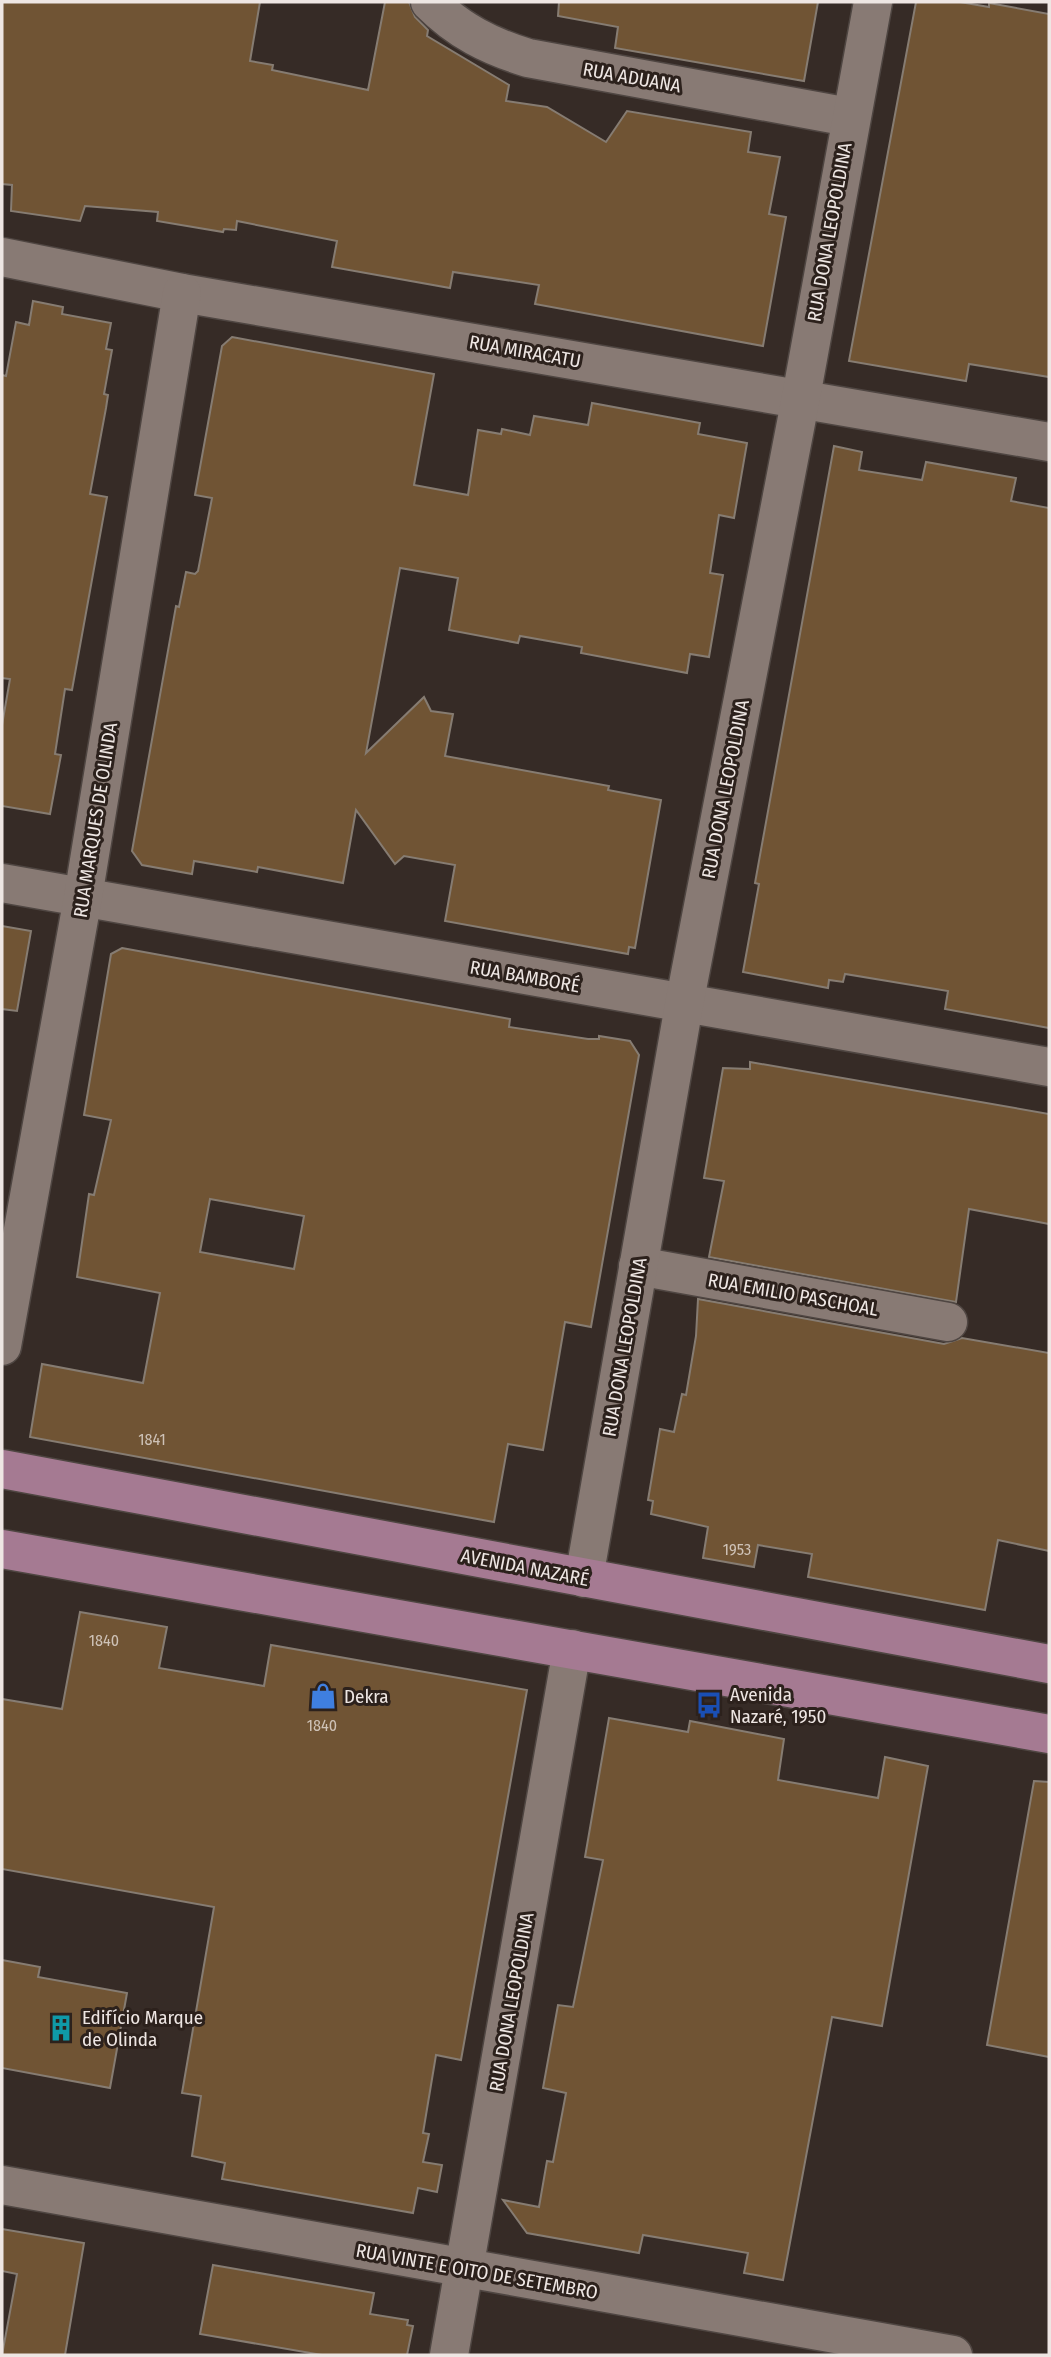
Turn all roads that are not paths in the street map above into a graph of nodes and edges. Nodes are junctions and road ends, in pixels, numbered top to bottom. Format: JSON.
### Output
{"nodes":[{"id":1,"x":430,"y":2,"type":"edge"},
{"id":2,"x":873,"y":2,"type":"edge"},
{"id":3,"x":849,"y":117,"type":"junction"},
{"id":4,"x":2,"y":257,"type":"edge"},
{"id":5,"x":182,"y":293,"type":"junction"},
{"id":6,"x":801,"y":397,"type":"junction"},
{"id":7,"x":1049,"y":442,"type":"edge"},
{"id":8,"x":2,"y":883,"type":"edge"},
{"id":9,"x":83,"y":897,"type":"junction"},
{"id":10,"x":684,"y":1005,"type":"junction"},
{"id":11,"x":1049,"y":1067,"type":"edge"},
{"id":12,"x":638,"y":1266,"type":"junction"},
{"id":13,"x":948,"y":1322,"type":"dead end"},
{"id":14,"x":2,"y":1346,"type":"edge"},
{"id":15,"x":2,"y":1469,"type":"edge"},
{"id":16,"x":2,"y":1549,"type":"edge"},
{"id":17,"x":584,"y":1578,"type":"junction"},
{"id":18,"x":572,"y":1649,"type":"junction"},
{"id":19,"x":1049,"y":1664,"type":"edge"},
{"id":20,"x":1049,"y":1734,"type":"edge"},
{"id":21,"x":2,"y":2185,"type":"edge"},
{"id":22,"x":464,"y":2269,"type":"junction"},
{"id":23,"x":449,"y":2355,"type":"edge"},
{"id":24,"x":953,"y":2355,"type":"edge"}],
"edges":[{"from":1,"to":3,"type":"street","name":"RUA ADUANA"},
{"from":2,"to":3,"type":"street","name":"RUA DONA LEOPOLDINA"},
{"from":3,"to":6,"type":"street","name":"RUA DONA LEOPOLDINA"},
{"from":4,"to":5,"type":"street","name":"RUA MIRACATU"},
{"from":5,"to":6,"type":"street","name":"RUA MIRACATU"},
{"from":5,"to":9,"type":"street","name":"RUA MARQUES DE OLINDA"},
{"from":6,"to":7,"type":"street","name":"RUA MIRACATU"},
{"from":6,"to":10,"type":"street","name":"RUA DONA LEOPOLDINA"},
{"from":8,"to":9,"type":"street","name":"RUA BAMBORÉ"},
{"from":9,"to":10,"type":"street","name":"RUA BAMBORÉ"},
{"from":9,"to":14,"type":"street","name":"RUA MARQUES DE OLINDA"},
{"from":10,"to":11,"type":"street","name":"RUA BAMBORÉ"},
{"from":10,"to":12,"type":"street","name":"RUA DONA LEOPOLDINA"},
{"from":12,"to":13,"type":"street","name":"RUA EMILIO PASCHOAL"},
{"from":12,"to":17,"type":"street","name":"RUA DONA LEOPOLDINA"},
{"from":15,"to":17,"type":"main road","name":"AVENIDA NAZARÉ"},
{"from":16,"to":18,"type":"main road"},
{"from":17,"to":19,"type":"main road","name":"AVENIDA NAZARÉ"},
{"from":18,"to":20,"type":"main road"},
{"from":18,"to":22,"type":"street","name":"RUA DONA LEOPOLDINA"},
{"from":21,"to":22,"type":"street","name":"RUA VINTE E OITO DE SETEMBRO"},
{"from":22,"to":23,"type":"street","name":"RUA DONA LEOPOLDINA"},
{"from":22,"to":24,"type":"street","name":"RUA VINTE E OITO DE SETEMBRO"}]}
